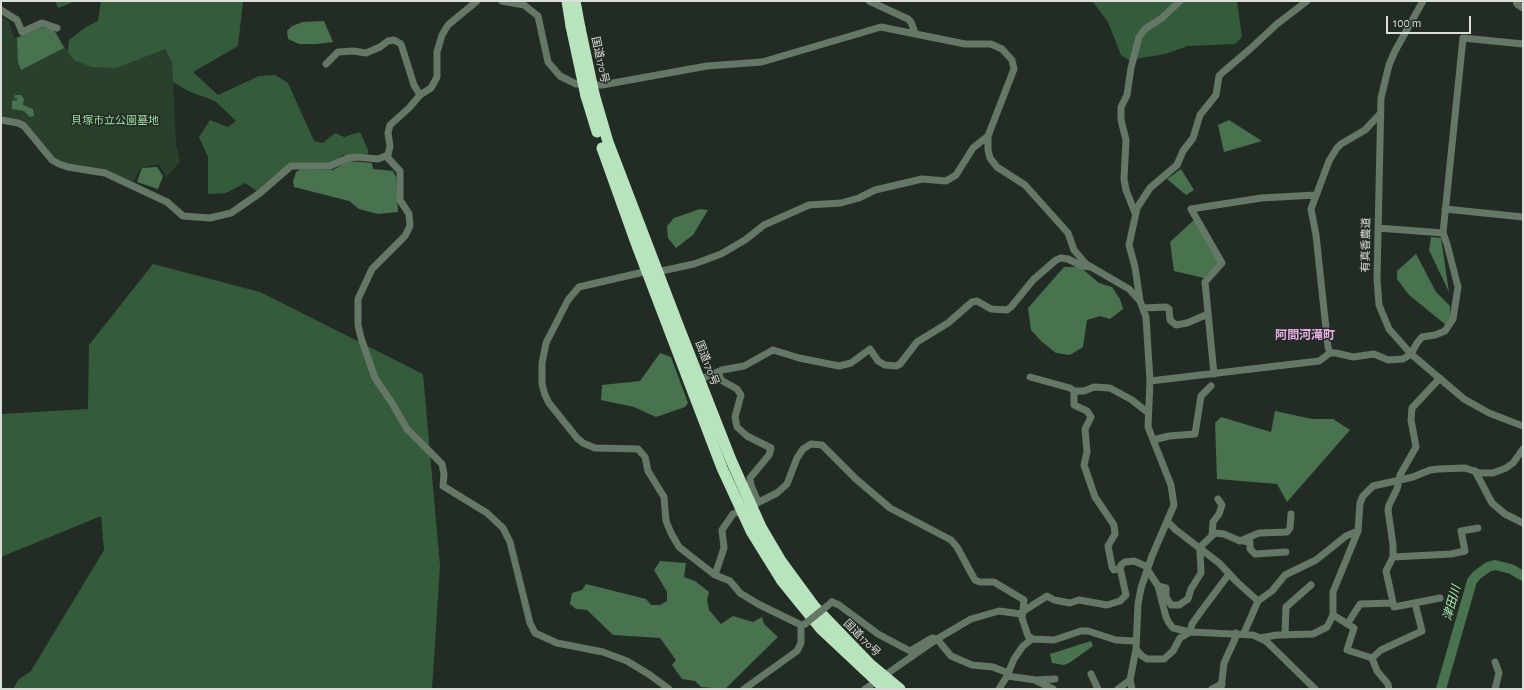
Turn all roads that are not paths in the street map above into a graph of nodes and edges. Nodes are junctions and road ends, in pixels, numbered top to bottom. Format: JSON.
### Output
{"nodes":[{"id":1,"x":476,"y":1,"type":"edge"},
{"id":2,"x":502,"y":1,"type":"edge"},
{"id":3,"x":567,"y":1,"type":"edge"},
{"id":4,"x":575,"y":1,"type":"edge"},
{"id":5,"x":870,"y":1,"type":"edge"},
{"id":6,"x":1180,"y":1,"type":"edge"},
{"id":7,"x":1307,"y":1,"type":"edge"},
{"id":8,"x":1423,"y":1,"type":"edge"},
{"id":9,"x":1516,"y":1,"type":"edge"},
{"id":10,"x":1523,"y":8,"type":"edge"},
{"id":11,"x":1,"y":10,"type":"edge"},
{"id":12,"x":575,"y":27,"type":"junction"},
{"id":13,"x":57,"y":28,"type":"dead end"},
{"id":14,"x":915,"y":34,"type":"junction"},
{"id":15,"x":1523,"y":44,"type":"edge"},
{"id":16,"x":326,"y":64,"type":"dead end"},
{"id":17,"x":420,"y":95,"type":"junction"},
{"id":18,"x":1380,"y":114,"type":"junction"},
{"id":19,"x":1,"y":120,"type":"edge"},
{"id":20,"x":988,"y":136,"type":"junction"},
{"id":21,"x":388,"y":155,"type":"junction"},
{"id":22,"x":1316,"y":195,"type":"junction"},
{"id":23,"x":1445,"y":209,"type":"junction"},
{"id":24,"x":1135,"y":212,"type":"junction"},
{"id":25,"x":1523,"y":217,"type":"edge"},
{"id":26,"x":1378,"y":228,"type":"junction"},
{"id":27,"x":1443,"y":234,"type":"junction"},
{"id":28,"x":1091,"y":267,"type":"junction"},
{"id":29,"x":652,"y":272,"type":"junction"},
{"id":30,"x":1140,"y":301,"type":"junction"},
{"id":31,"x":1143,"y":308,"type":"junction"},
{"id":32,"x":1208,"y":314,"type":"junction"},
{"id":33,"x":1330,"y":354,"type":"junction"},
{"id":34,"x":1411,"y":354,"type":"junction"},
{"id":35,"x":718,"y":372,"type":"junction"},
{"id":36,"x":1214,"y":374,"type":"junction"},
{"id":37,"x":1030,"y":377,"type":"dead end"},
{"id":38,"x":1440,"y":378,"type":"junction"},
{"id":39,"x":699,"y":380,"type":"junction"},
{"id":40,"x":1150,"y":381,"type":"junction"},
{"id":41,"x":1211,"y":386,"type":"dead end"},
{"id":42,"x":1074,"y":391,"type":"junction"},
{"id":43,"x":1147,"y":412,"type":"junction"},
{"id":44,"x":1523,"y":426,"type":"edge"},
{"id":45,"x":1153,"y":440,"type":"junction"},
{"id":46,"x":1523,"y":449,"type":"edge"},
{"id":47,"x":1475,"y":471,"type":"junction"},
{"id":48,"x":1398,"y":480,"type":"junction"},
{"id":49,"x":1218,"y":499,"type":"dead end"},
{"id":50,"x":750,"y":506,"type":"junction"},
{"id":51,"x":1291,"y":514,"type":"dead end"},
{"id":52,"x":1168,"y":522,"type":"junction"},
{"id":53,"x":1523,"y":523,"type":"edge"},
{"id":54,"x":1478,"y":528,"type":"dead end"},
{"id":55,"x":1358,"y":531,"type":"junction"},
{"id":56,"x":1212,"y":535,"type":"junction"},
{"id":57,"x":1243,"y":541,"type":"junction"},
{"id":58,"x":1200,"y":549,"type":"junction"},
{"id":59,"x":1286,"y":552,"type":"dead end"},
{"id":60,"x":1393,"y":557,"type":"junction"},
{"id":61,"x":1120,"y":568,"type":"junction"},
{"id":62,"x":1148,"y":568,"type":"junction"},
{"id":63,"x":1229,"y":574,"type":"junction"},
{"id":64,"x":715,"y":575,"type":"junction"},
{"id":65,"x":1311,"y":585,"type":"dead end"},
{"id":66,"x":1158,"y":586,"type":"junction"},
{"id":67,"x":1440,"y":598,"type":"dead end"},
{"id":68,"x":1258,"y":601,"type":"junction"},
{"id":69,"x":1415,"y":602,"type":"junction"},
{"id":70,"x":1393,"y":603,"type":"junction"},
{"id":71,"x":1022,"y":613,"type":"junction"},
{"id":72,"x":1333,"y":615,"type":"junction"},
{"id":73,"x":1348,"y":623,"type":"junction"},
{"id":74,"x":803,"y":625,"type":"junction"},
{"id":75,"x":1190,"y":632,"type":"junction"},
{"id":76,"x":1236,"y":633,"type":"junction"},
{"id":77,"x":1244,"y":634,"type":"junction"},
{"id":78,"x":1284,"y":634,"type":"junction"},
{"id":79,"x":1260,"y":638,"type":"junction"},
{"id":80,"x":937,"y":639,"type":"junction"},
{"id":81,"x":1032,"y":639,"type":"junction"},
{"id":82,"x":1135,"y":641,"type":"junction"},
{"id":83,"x":1136,"y":649,"type":"junction"},
{"id":84,"x":1372,"y":658,"type":"junction"},
{"id":85,"x":1494,"y":662,"type":"dead end"},
{"id":86,"x":1008,"y":674,"type":"junction"},
{"id":87,"x":1091,"y":674,"type":"dead end"},
{"id":88,"x":1055,"y":679,"type":"dead end"},
{"id":89,"x":1033,"y":680,"type":"junction"},
{"id":90,"x":1130,"y":680,"type":"junction"},
{"id":91,"x":882,"y":682,"type":"edge"},
{"id":92,"x":1222,"y":687,"type":"edge"},
{"id":93,"x":669,"y":689,"type":"edge"},
{"id":94,"x":744,"y":689,"type":"edge"},
{"id":95,"x":865,"y":689,"type":"edge"},
{"id":96,"x":900,"y":689,"type":"edge"},
{"id":97,"x":999,"y":689,"type":"edge"},
{"id":98,"x":1053,"y":689,"type":"edge"},
{"id":99,"x":1098,"y":689,"type":"edge"},
{"id":100,"x":1118,"y":689,"type":"edge"},
{"id":101,"x":1132,"y":689,"type":"edge"},
{"id":102,"x":1212,"y":689,"type":"edge"},
{"id":103,"x":1315,"y":689,"type":"edge"},
{"id":104,"x":1389,"y":689,"type":"edge"},
{"id":105,"x":1495,"y":689,"type":"edge"}],
"edges":[{"from":1,"to":17,"type":"street"},
{"from":2,"to":14,"type":"street"},
{"from":3,"to":12,"type":"highway","name":"国道170号"},
{"from":4,"to":12,"type":"highway","name":"国道170号"},
{"from":5,"to":14,"type":"street"},
{"from":6,"to":24,"type":"street"},
{"from":7,"to":24,"type":"street"},
{"from":8,"to":18,"type":"street","name":"有真香農道"},
{"from":9,"to":10,"type":"street"},
{"from":11,"to":13,"type":"street"},
{"from":12,"to":29,"type":"highway","name":"国道170号","bridge":true},
{"from":14,"to":20,"type":"street"},
{"from":15,"to":23,"type":"street"},
{"from":16,"to":17,"type":"street"},
{"from":17,"to":21,"type":"street"},
{"from":18,"to":22,"type":"street"},
{"from":18,"to":26,"type":"street","name":"有真香農道"},
{"from":19,"to":21,"type":"street"},
{"from":20,"to":28,"type":"street"},
{"from":20,"to":29,"type":"street"},
{"from":21,"to":93,"type":"street"},
{"from":22,"to":32,"type":"street"},
{"from":22,"to":33,"type":"street"},
{"from":23,"to":25,"type":"street"},
{"from":23,"to":27,"type":"street"},
{"from":24,"to":30,"type":"street"},
{"from":26,"to":27,"type":"street"},
{"from":26,"to":34,"type":"street","name":"有真香農道"},
{"from":27,"to":34,"type":"street"},
{"from":28,"to":30,"type":"street"},
{"from":28,"to":35,"type":"street"},
{"from":29,"to":39,"type":"highway","name":"国道170号"},
{"from":29,"to":50,"type":"highway","name":"国道170号"},
{"from":29,"to":64,"type":"street"},
{"from":30,"to":31,"type":"street"},
{"from":31,"to":32,"type":"street"},
{"from":31,"to":40,"type":"street"},
{"from":32,"to":36,"type":"street"},
{"from":33,"to":34,"type":"street"},
{"from":33,"to":36,"type":"street"},
{"from":34,"to":38,"type":"street","name":"有真香農道"},
{"from":35,"to":39,"type":"street"},
{"from":35,"to":50,"type":"street"},
{"from":36,"to":40,"type":"street"},
{"from":37,"to":42,"type":"street"},
{"from":38,"to":44,"type":"street","name":"有真香農道"},
{"from":38,"to":48,"type":"street"},
{"from":39,"to":50,"type":"highway","name":"国道170号"},
{"from":40,"to":43,"type":"street"},
{"from":41,"to":45,"type":"street"},
{"from":42,"to":43,"type":"street"},
{"from":42,"to":61,"type":"street"},
{"from":43,"to":45,"type":"street"},
{"from":45,"to":52,"type":"street"},
{"from":46,"to":47,"type":"street"},
{"from":47,"to":48,"type":"street"},
{"from":47,"to":53,"type":"street"},
{"from":48,"to":55,"type":"street"},
{"from":48,"to":60,"type":"street"},
{"from":49,"to":56,"type":"street"},
{"from":50,"to":64,"type":"street"},
{"from":50,"to":71,"type":"street"},
{"from":50,"to":91,"type":"highway","name":"国道170号"},
{"from":51,"to":57,"type":"street"},
{"from":52,"to":58,"type":"street"},
{"from":52,"to":62,"type":"street"},
{"from":54,"to":60,"type":"street"},
{"from":55,"to":68,"type":"street"},
{"from":55,"to":72,"type":"street"},
{"from":56,"to":57,"type":"street"},
{"from":56,"to":58,"type":"street"},
{"from":57,"to":59,"type":"street"},
{"from":58,"to":63,"type":"street"},
{"from":58,"to":66,"type":"street"},
{"from":60,"to":70,"type":"street"},
{"from":61,"to":62,"type":"street"},
{"from":61,"to":71,"type":"street"},
{"from":62,"to":66,"type":"street"},
{"from":62,"to":82,"type":"street"},
{"from":63,"to":68,"type":"street"},
{"from":63,"to":75,"type":"street"},
{"from":64,"to":74,"type":"street"},
{"from":65,"to":78,"type":"street"},
{"from":66,"to":75,"type":"street"},
{"from":67,"to":69,"type":"street"},
{"from":68,"to":77,"type":"street"},
{"from":69,"to":70,"type":"street"},
{"from":69,"to":84,"type":"street"},
{"from":70,"to":73,"type":"street"},
{"from":71,"to":80,"type":"street"},
{"from":71,"to":81,"type":"street"},
{"from":72,"to":73,"type":"street"},
{"from":72,"to":78,"type":"street"},
{"from":73,"to":84,"type":"street"},
{"from":74,"to":80,"type":"street","bridge":true},
{"from":74,"to":94,"type":"street"},
{"from":75,"to":76,"type":"street"},
{"from":75,"to":83,"type":"street"},
{"from":76,"to":77,"type":"street"},
{"from":76,"to":92,"type":"street"},
{"from":77,"to":79,"type":"street"},
{"from":78,"to":79,"type":"street"},
{"from":79,"to":103,"type":"street"},
{"from":80,"to":86,"type":"street"},
{"from":80,"to":91,"type":"street"},
{"from":81,"to":82,"type":"street"},
{"from":81,"to":86,"type":"street"},
{"from":82,"to":83,"type":"street"},
{"from":83,"to":90,"type":"street"},
{"from":84,"to":104,"type":"street"},
{"from":85,"to":105,"type":"street"},
{"from":86,"to":89,"type":"street"},
{"from":86,"to":97,"type":"street"},
{"from":87,"to":99,"type":"street"},
{"from":88,"to":89,"type":"street"},
{"from":89,"to":98,"type":"street"},
{"from":90,"to":100,"type":"street"},
{"from":90,"to":101,"type":"street"},
{"from":91,"to":95,"type":"street"},
{"from":91,"to":96,"type":"highway","name":"国道170号"},
{"from":92,"to":102,"type":"street"}]}
